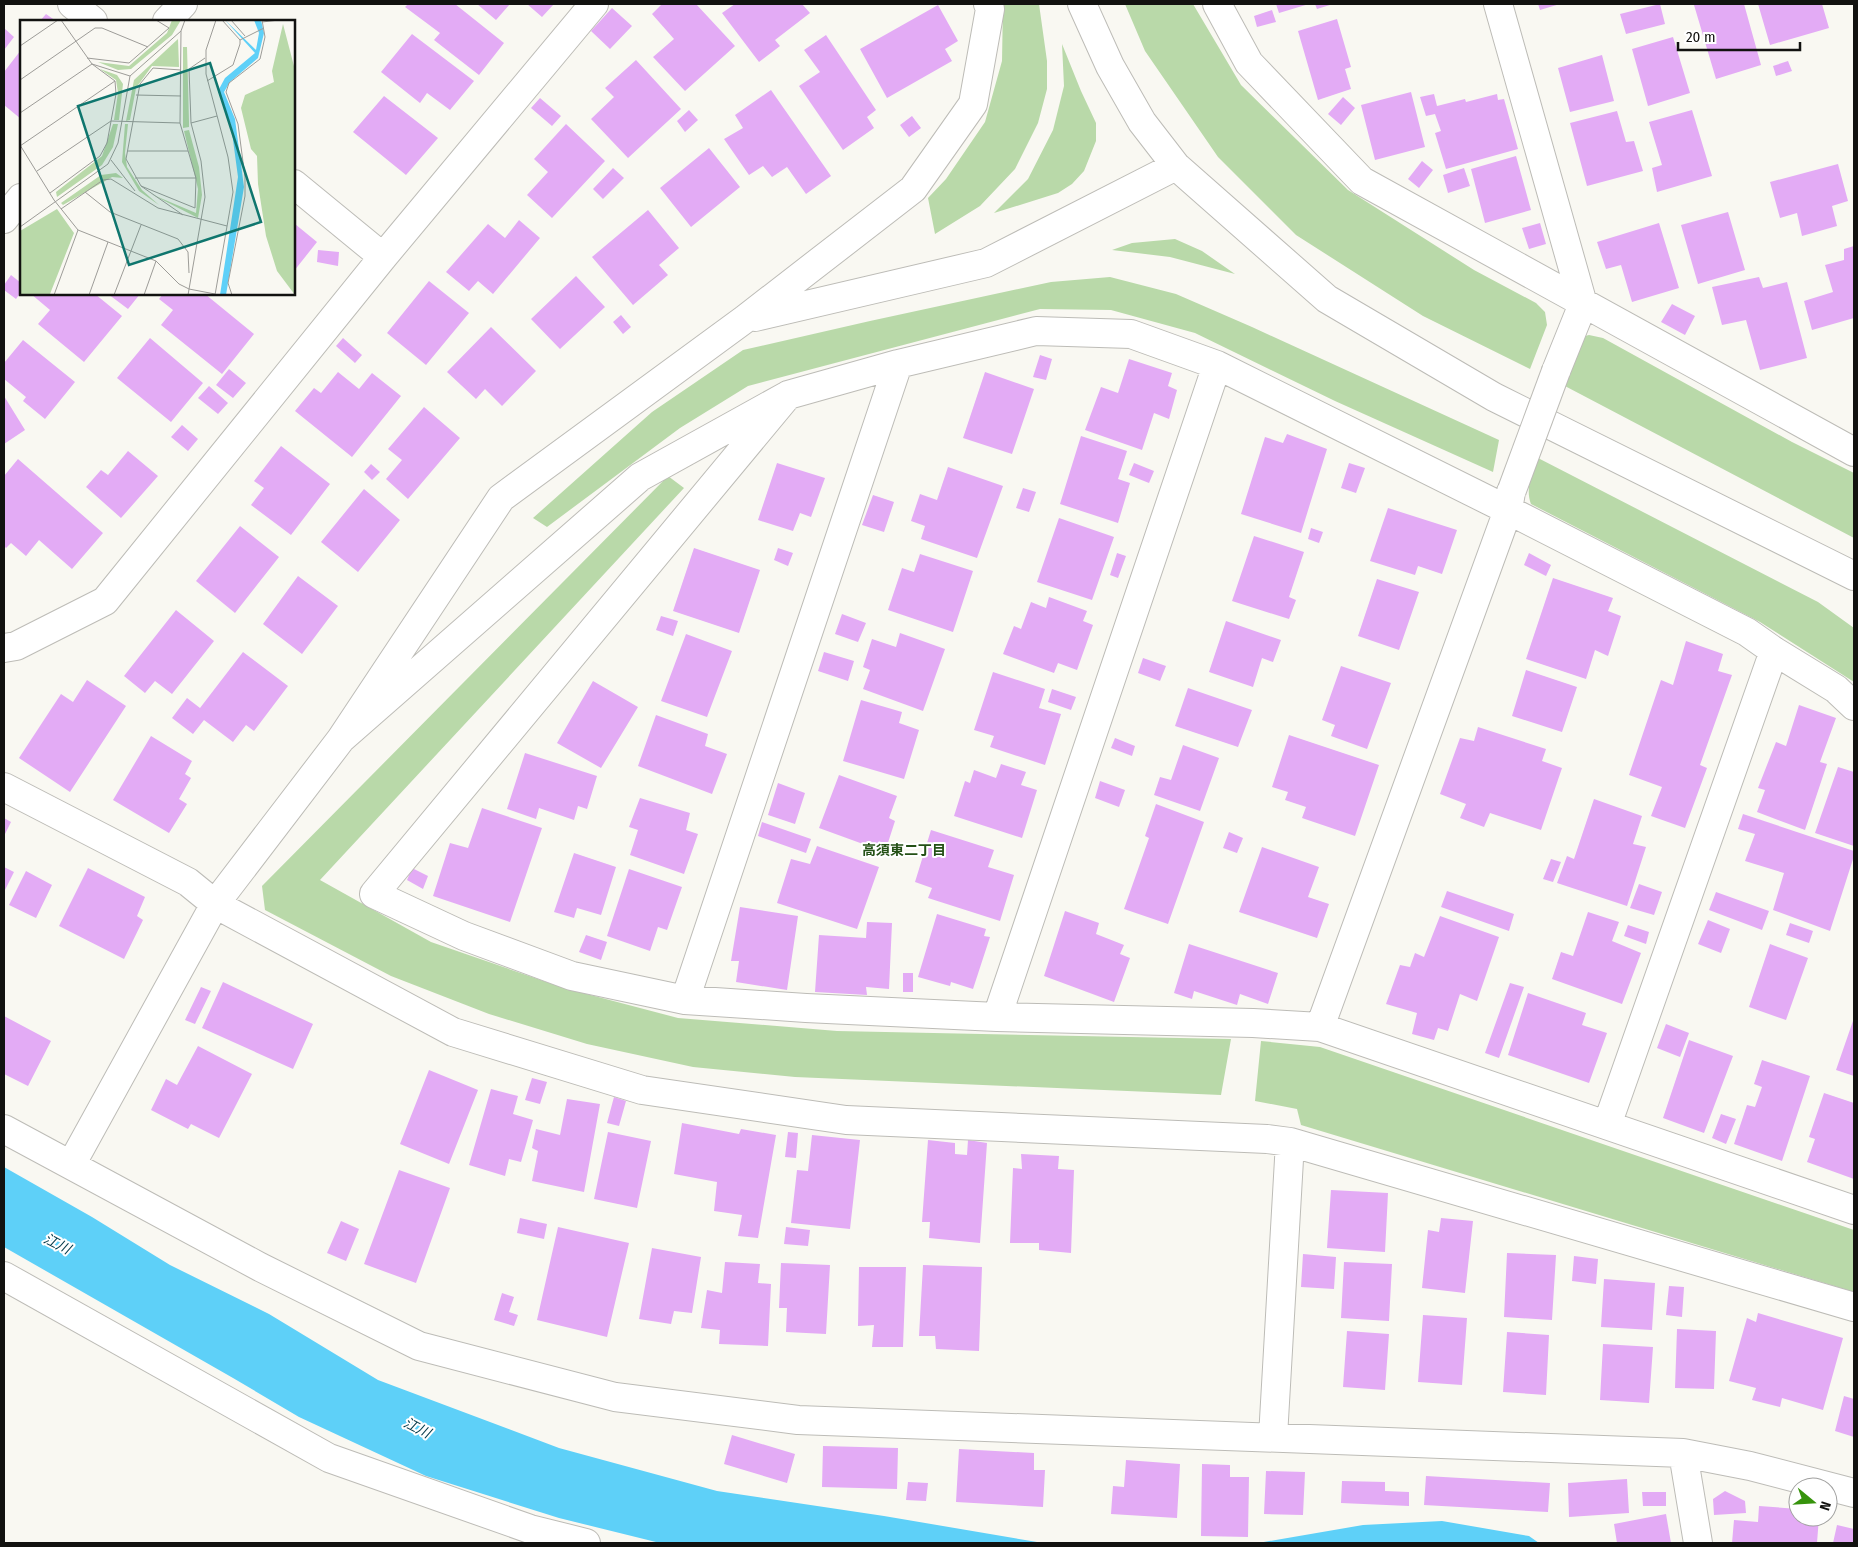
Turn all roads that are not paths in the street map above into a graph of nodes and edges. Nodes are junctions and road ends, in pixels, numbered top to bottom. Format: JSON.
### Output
{"nodes":[{"id":1,"x":72,"y":4,"type":"edge"},
{"id":2,"x":183,"y":4,"type":"edge"},
{"id":3,"x":594,"y":4,"type":"edge"},
{"id":4,"x":988,"y":4,"type":"edge"},
{"id":5,"x":1082,"y":4,"type":"edge"},
{"id":6,"x":1217,"y":4,"type":"edge"},
{"id":7,"x":1498,"y":4,"type":"edge"},
{"id":8,"x":92,"y":20,"type":"edge"},
{"id":9,"x":168,"y":20,"type":"edge"},
{"id":10,"x":1176,"y":166,"type":"junction"},
{"id":11,"x":295,"y":185,"type":"edge"},
{"id":12,"x":20,"y":199,"type":"edge"},
{"id":13,"x":4,"y":220,"type":"edge"},
{"id":14,"x":384,"y":256,"type":"junction"},
{"id":15,"x":1583,"y":304,"type":"junction"},
{"id":16,"x":745,"y":319,"type":"junction"},
{"id":17,"x":898,"y":364,"type":"junction"},
{"id":18,"x":1217,"y":365,"type":"junction"},
{"id":19,"x":788,"y":395,"type":"junction"},
{"id":20,"x":1854,"y":452,"type":"edge"},
{"id":21,"x":1510,"y":500,"type":"junction"},
{"id":22,"x":1854,"y":576,"type":"edge"},
{"id":23,"x":4,"y":648,"type":"edge"},
{"id":24,"x":1774,"y":651,"type":"junction"},
{"id":25,"x":1854,"y":706,"type":"edge"},
{"id":26,"x":341,"y":739,"type":"junction"},
{"id":27,"x":4,"y":787,"type":"edge"},
{"id":28,"x":215,"y":904,"type":"junction"},
{"id":29,"x":685,"y":1000,"type":"junction"},
{"id":30,"x":997,"y":1017,"type":"junction"},
{"id":31,"x":1320,"y":1027,"type":"junction"},
{"id":32,"x":1607,"y":1125,"type":"junction"},
{"id":33,"x":4,"y":1129,"type":"edge"},
{"id":34,"x":1290,"y":1142,"type":"junction"},
{"id":35,"x":71,"y":1164,"type":"junction"},
{"id":36,"x":1854,"y":1210,"type":"edge"},
{"id":37,"x":4,"y":1276,"type":"edge"},
{"id":38,"x":1854,"y":1308,"type":"edge"},
{"id":39,"x":1273,"y":1437,"type":"junction"},
{"id":40,"x":1683,"y":1453,"type":"junction"},
{"id":41,"x":1854,"y":1493,"type":"edge"},
{"id":42,"x":586,"y":1543,"type":"edge"},
{"id":43,"x":1698,"y":1543,"type":"edge"}],
"edges":[{"from":1,"to":8,"type":"street"},
{"from":2,"to":9,"type":"street"},
{"from":3,"to":14,"type":"street"},
{"from":4,"to":16,"type":"street"},
{"from":5,"to":10,"type":"street"},
{"from":6,"to":15,"type":"street"},
{"from":7,"to":15,"type":"street"},
{"from":10,"to":16,"type":"street"},
{"from":10,"to":22,"type":"street"},
{"from":11,"to":14,"type":"street"},
{"from":12,"to":13,"type":"street"},
{"from":14,"to":23,"type":"street"},
{"from":15,"to":20,"type":"street"},
{"from":15,"to":21,"type":"street","bridge":true},
{"from":16,"to":26,"type":"street"},
{"from":17,"to":18,"type":"street"},
{"from":17,"to":19,"type":"street"},
{"from":17,"to":29,"type":"street"},
{"from":18,"to":21,"type":"street"},
{"from":18,"to":30,"type":"street"},
{"from":19,"to":26,"type":"street"},
{"from":19,"to":29,"type":"street"},
{"from":21,"to":24,"type":"street"},
{"from":21,"to":31,"type":"street"},
{"from":24,"to":25,"type":"street"},
{"from":24,"to":32,"type":"street"},
{"from":26,"to":28,"type":"street"},
{"from":27,"to":28,"type":"street"},
{"from":28,"to":34,"type":"street"},
{"from":28,"to":35,"type":"street"},
{"from":29,"to":30,"type":"street"},
{"from":30,"to":31,"type":"street"},
{"from":31,"to":32,"type":"street"},
{"from":32,"to":36,"type":"street"},
{"from":33,"to":35,"type":"street"},
{"from":34,"to":38,"type":"street"},
{"from":34,"to":39,"type":"street"},
{"from":35,"to":39,"type":"street"},
{"from":37,"to":42,"type":"street"},
{"from":39,"to":40,"type":"street"},
{"from":40,"to":41,"type":"street"},
{"from":40,"to":43,"type":"street"}]}
